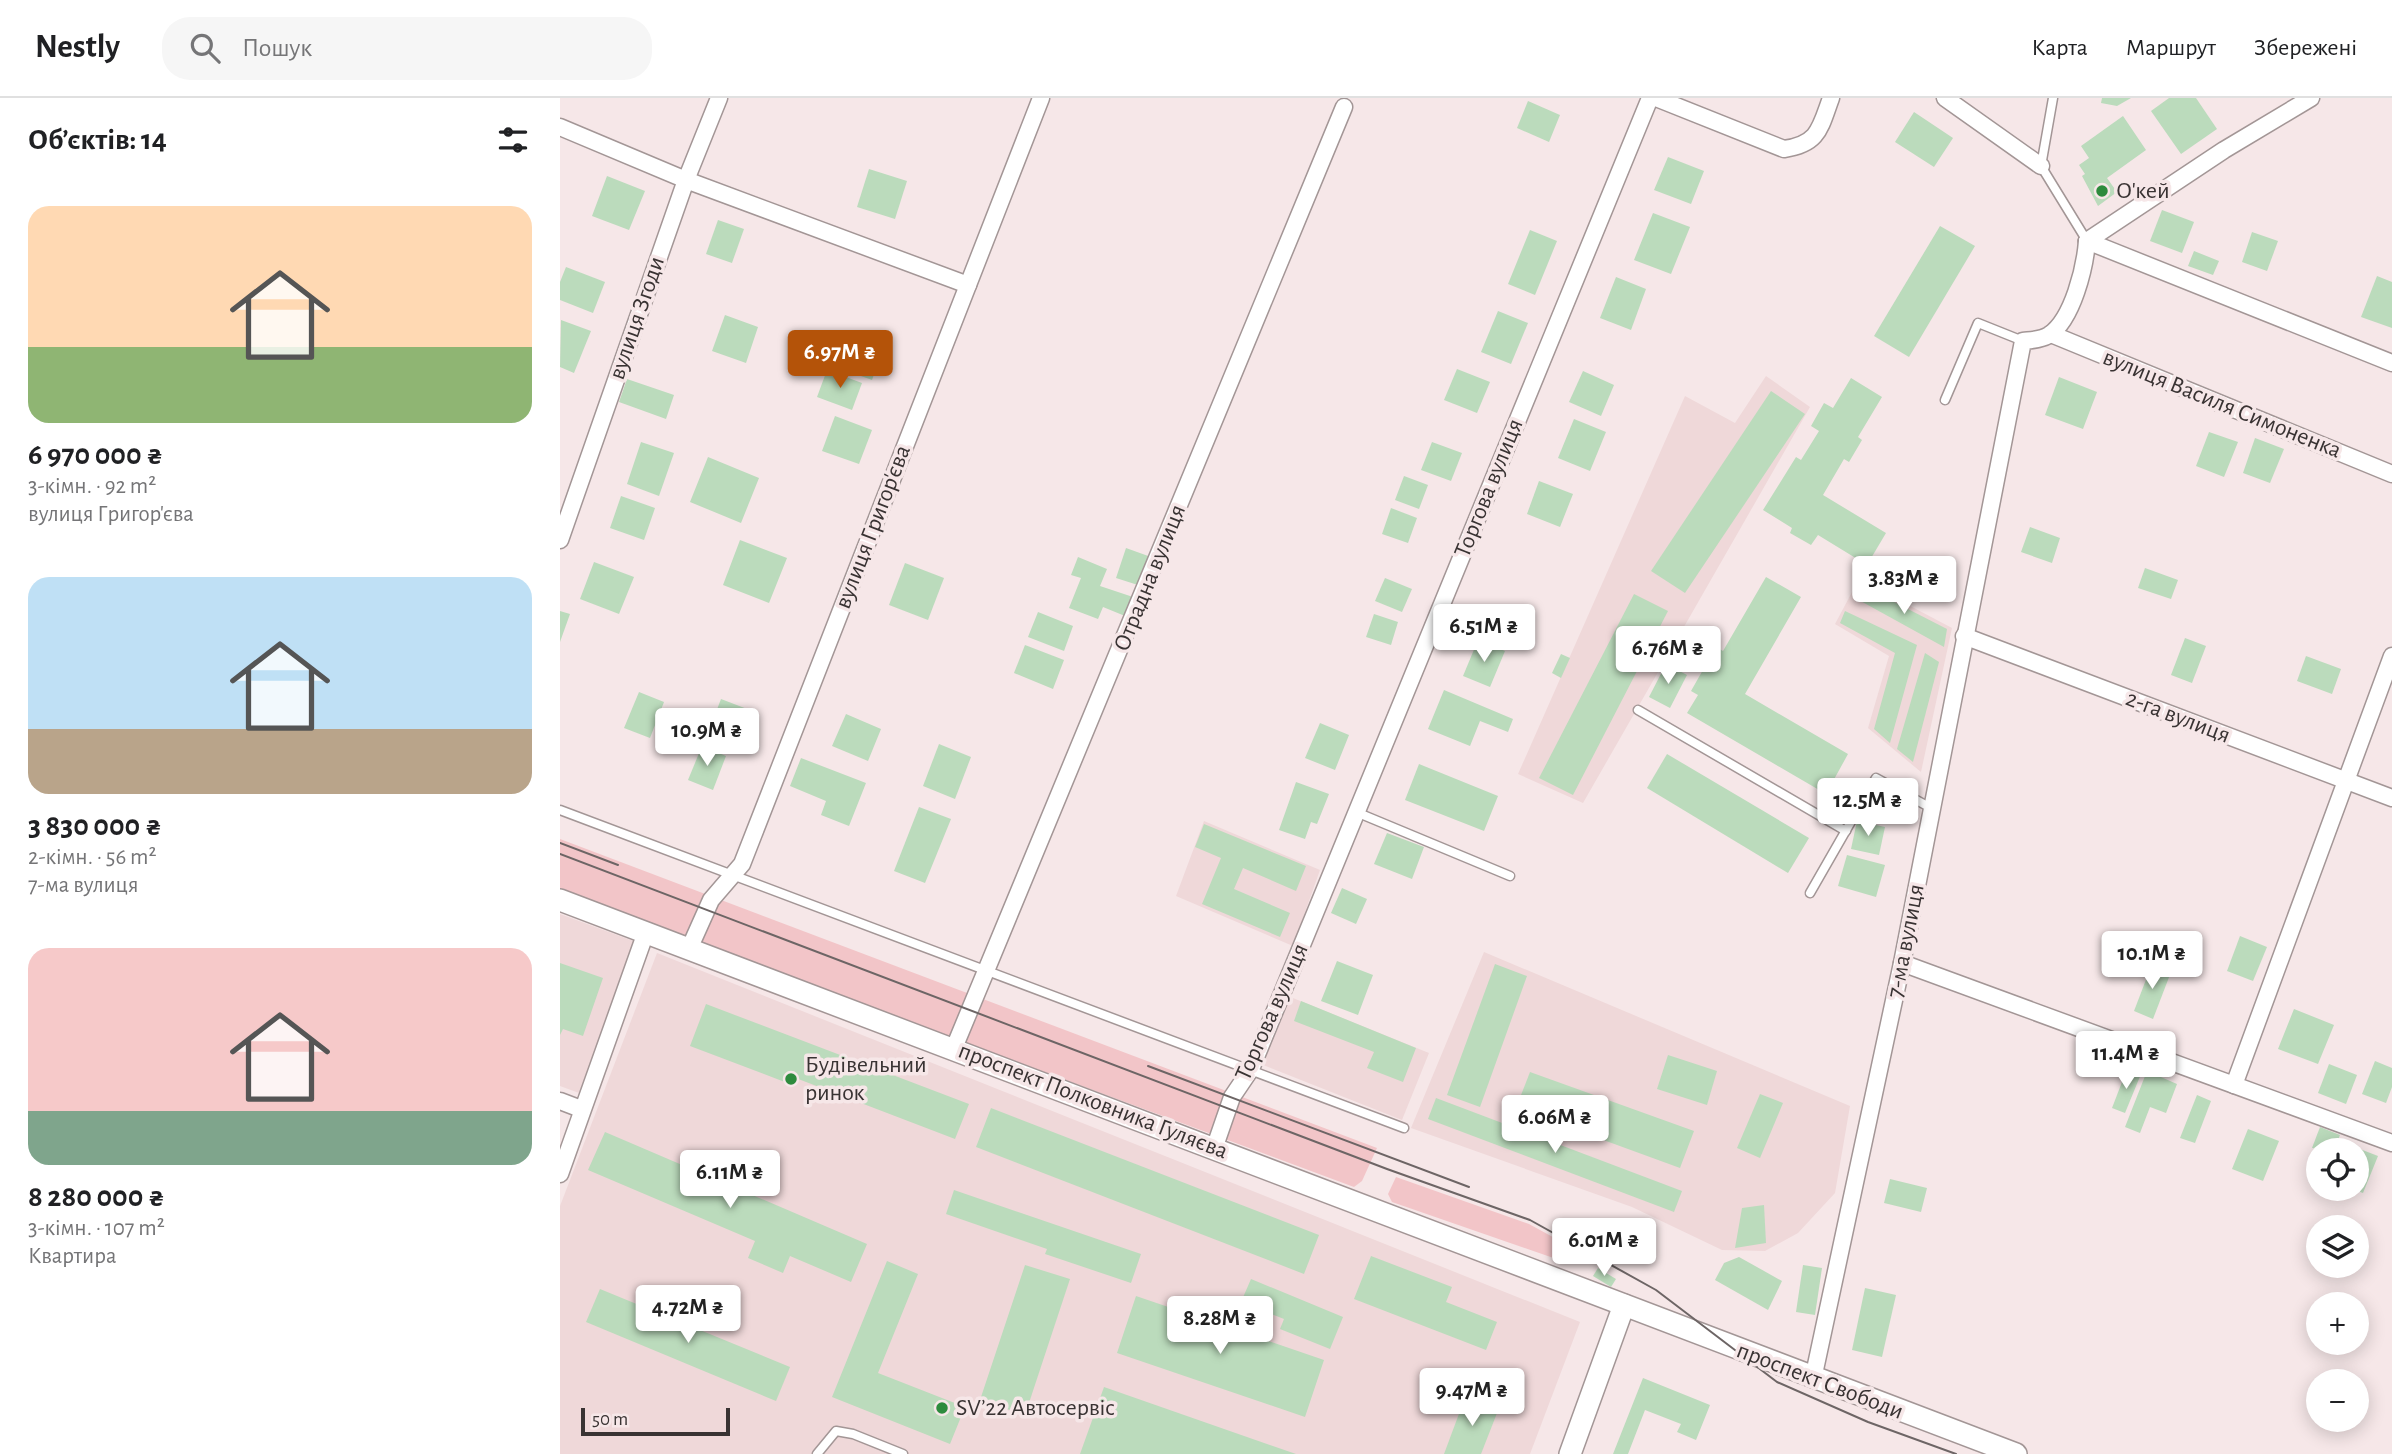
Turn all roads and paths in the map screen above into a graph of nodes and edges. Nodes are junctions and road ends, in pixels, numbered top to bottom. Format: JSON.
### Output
{"nodes":[{"id":1,"x":719,"y":98,"type":"edge"},
{"id":2,"x":1041,"y":98,"type":"edge"},
{"id":3,"x":1650,"y":98,"type":"edge"},
{"id":4,"x":1656,"y":98,"type":"edge"},
{"id":5,"x":1830,"y":98,"type":"edge"},
{"id":6,"x":1945,"y":98,"type":"edge"},
{"id":7,"x":2053,"y":98,"type":"edge"},
{"id":8,"x":2311,"y":98,"type":"edge"},
{"id":9,"x":1344,"y":107,"type":"dead end"},
{"id":10,"x":560,"y":127,"type":"edge"},
{"id":11,"x":2041,"y":166,"type":"junction"},
{"id":12,"x":686,"y":180,"type":"junction"},
{"id":13,"x":2087,"y":241,"type":"junction"},
{"id":14,"x":968,"y":285,"type":"junction"},
{"id":15,"x":2051,"y":334,"type":"junction"},
{"id":16,"x":2023,"y":341,"type":"junction"},
{"id":17,"x":2392,"y":363,"type":"edge"},
{"id":18,"x":1945,"y":400,"type":"dead end"},
{"id":19,"x":2392,"y":474,"type":"edge"},
{"id":20,"x":560,"y":540,"type":"edge"},
{"id":21,"x":1964,"y":636,"type":"junction"},
{"id":22,"x":2392,"y":656,"type":"edge"},
{"id":23,"x":1638,"y":710,"type":"dead end"},
{"id":24,"x":2345,"y":780,"type":"junction"},
{"id":25,"x":2392,"y":798,"type":"edge"},
{"id":26,"x":1931,"y":808,"type":"junction"},
{"id":27,"x":560,"y":810,"type":"edge"},
{"id":28,"x":1356,"y":812,"type":"junction"},
{"id":29,"x":1846,"y":831,"type":"junction"},
{"id":30,"x":732,"y":876,"type":"junction"},
{"id":31,"x":1510,"y":876,"type":"dead end"},
{"id":32,"x":1810,"y":893,"type":"dead end"},
{"id":33,"x":560,"y":901,"type":"edge"},
{"id":34,"x":646,"y":932,"type":"junction"},
{"id":35,"x":690,"y":947,"type":"junction"},
{"id":36,"x":1902,"y":963,"type":"junction"},
{"id":37,"x":987,"y":973,"type":"junction"},
{"id":38,"x":954,"y":1048,"type":"junction"},
{"id":39,"x":1251,"y":1069,"type":"junction"},
{"id":40,"x":2234,"y":1085,"type":"junction"},
{"id":41,"x":560,"y":1101,"type":"edge"},
{"id":42,"x":581,"y":1109,"type":"junction"},
{"id":43,"x":1404,"y":1128,"type":"dead end"},
{"id":44,"x":2392,"y":1143,"type":"edge"},
{"id":45,"x":1214,"y":1149,"type":"junction"},
{"id":46,"x":560,"y":1174,"type":"edge"},
{"id":47,"x":1624,"y":1305,"type":"junction"},
{"id":48,"x":1813,"y":1379,"type":"junction"},
{"id":49,"x":817,"y":1454,"type":"edge"},
{"id":50,"x":903,"y":1454,"type":"edge"},
{"id":51,"x":1570,"y":1454,"type":"edge"},
{"id":52,"x":2016,"y":1454,"type":"edge"}],
"edges":[{"from":1,"to":12,"type":"street","name":"вулиця Згоди"},
{"from":2,"to":14,"type":"street","name":"вулиця Григор'єва"},
{"from":3,"to":28,"type":"street","name":"Торгова вулиця"},
{"from":4,"to":5,"type":"street"},
{"from":6,"to":11,"type":"street"},
{"from":7,"to":11,"type":"lane"},
{"from":8,"to":13,"type":"street"},
{"from":9,"to":37,"type":"street","name":"Отрадна вулиця"},
{"from":10,"to":12,"type":"street"},
{"from":11,"to":13,"type":"lane"},
{"from":12,"to":14,"type":"street"},
{"from":12,"to":20,"type":"street","name":"вулиця Згоди"},
{"from":13,"to":15,"type":"street"},
{"from":13,"to":17,"type":"street"},
{"from":14,"to":30,"type":"street","name":"вулиця Григор'єва"},
{"from":15,"to":16,"type":"street"},
{"from":15,"to":19,"type":"street","name":"вулиця Василя Симоненка"},
{"from":16,"to":18,"type":"lane"},
{"from":16,"to":21,"type":"street","name":"7-ма вулиця"},
{"from":21,"to":24,"type":"street","name":"2-га вулиця"},
{"from":21,"to":26,"type":"street","name":"7-ма вулиця"},
{"from":22,"to":24,"type":"street"},
{"from":23,"to":29,"type":"lane"},
{"from":24,"to":25,"type":"street","name":"2-га вулиця"},
{"from":24,"to":40,"type":"street"},
{"from":26,"to":29,"type":"lane"},
{"from":26,"to":36,"type":"street","name":"7-ма вулиця"},
{"from":27,"to":30,"type":"lane"},
{"from":28,"to":31,"type":"lane"},
{"from":28,"to":39,"type":"street","name":"Торгова вулиця"},
{"from":29,"to":32,"type":"lane"},
{"from":30,"to":35,"type":"street","name":"вулиця Григор'єва"},
{"from":30,"to":37,"type":"lane"},
{"from":33,"to":34,"type":"main road","name":"проспект Полковника Гуляєва"},
{"from":34,"to":35,"type":"main road","name":"проспект Полковника Гуляєва"},
{"from":34,"to":42,"type":"street"},
{"from":35,"to":38,"type":"main road","name":"проспект Полковника Гуляєва"},
{"from":36,"to":40,"type":"street"},
{"from":36,"to":48,"type":"street","name":"7-ма вулиця"},
{"from":37,"to":38,"type":"street","name":"Отрадна вулиця"},
{"from":37,"to":39,"type":"lane"},
{"from":38,"to":45,"type":"main road","name":"проспект Полковника Гуляєва"},
{"from":39,"to":43,"type":"lane"},
{"from":39,"to":45,"type":"street","name":"Торгова вулиця"},
{"from":40,"to":44,"type":"street"},
{"from":41,"to":42,"type":"street"},
{"from":42,"to":46,"type":"street"},
{"from":45,"to":47,"type":"main road","name":"проспект Полковника Гуляєва"},
{"from":47,"to":48,"type":"main road","name":"проспект Свободи"},
{"from":47,"to":51,"type":"main road"},
{"from":48,"to":52,"type":"main road","name":"проспект Свободи"},
{"from":49,"to":50,"type":"lane"}]}
